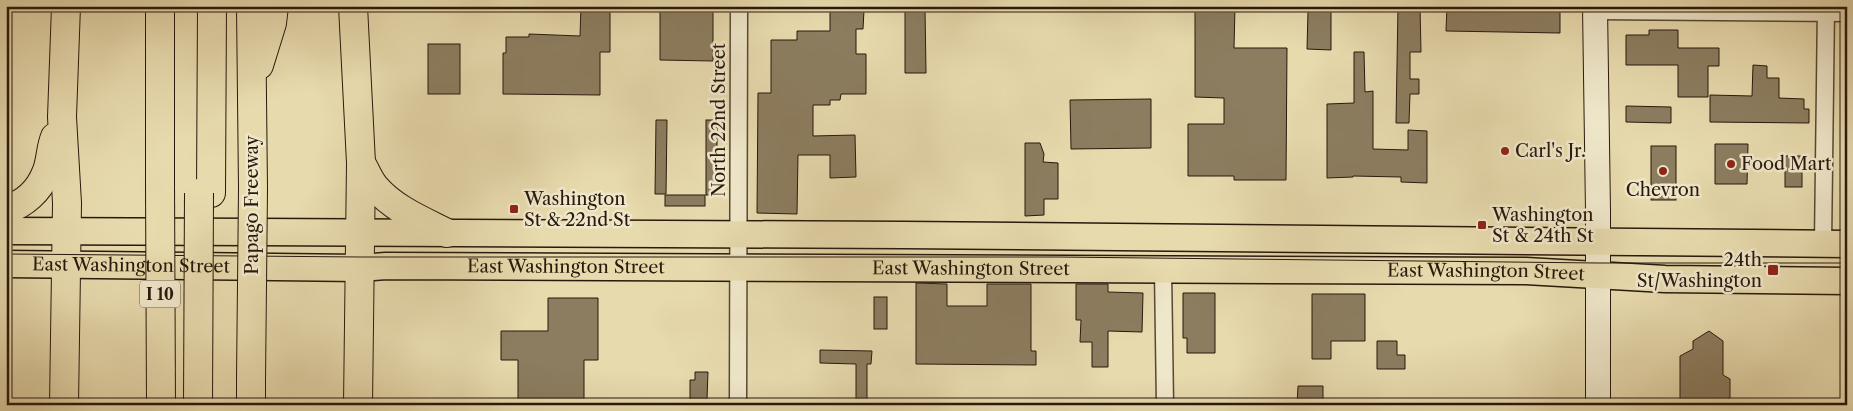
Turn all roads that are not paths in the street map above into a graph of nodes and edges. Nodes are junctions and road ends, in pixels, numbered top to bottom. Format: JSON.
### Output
{"nodes":[{"id":1,"x":66,"y":6,"type":"edge"},
{"id":2,"x":160,"y":6,"type":"edge"},
{"id":3,"x":198,"y":6,"type":"edge"},
{"id":4,"x":212,"y":6,"type":"edge"},
{"id":5,"x":251,"y":6,"type":"edge"},
{"id":6,"x":274,"y":6,"type":"edge"},
{"id":7,"x":353,"y":6,"type":"edge"},
{"id":8,"x":739,"y":6,"type":"edge"},
{"id":9,"x":1595,"y":9,"type":"edge"},
{"id":10,"x":1826,"y":10,"type":"edge"},
{"id":11,"x":1847,"y":13,"type":"edge"},
{"id":12,"x":252,"y":88,"type":"junction"},
{"id":13,"x":62,"y":117,"type":"junction"},
{"id":14,"x":361,"y":163,"type":"junction"},
{"id":15,"x":205,"y":193,"type":"junction"},
{"id":16,"x":6,"y":210,"type":"edge"},
{"id":17,"x":6,"y":231,"type":"edge"},
{"id":18,"x":67,"y":231,"type":"junction"},
{"id":19,"x":361,"y":232,"type":"junction"},
{"id":20,"x":447,"y":233,"type":"junction"},
{"id":21,"x":738,"y":234,"type":"junction"},
{"id":22,"x":980,"y":236,"type":"junction"},
{"id":23,"x":1598,"y":241,"type":"junction"},
{"id":24,"x":1835,"y":244,"type":"edge"},
{"id":25,"x":6,"y":264,"type":"edge"},
{"id":26,"x":66,"y":264,"type":"junction"},
{"id":27,"x":360,"y":268,"type":"junction"},
{"id":28,"x":738,"y":268,"type":"junction"},
{"id":29,"x":1126,"y":269,"type":"junction"},
{"id":30,"x":1163,"y":270,"type":"junction"},
{"id":31,"x":1598,"y":275,"type":"junction"},
{"id":32,"x":1847,"y":280,"type":"edge"},
{"id":33,"x":64,"y":405,"type":"edge"},
{"id":34,"x":161,"y":405,"type":"edge"},
{"id":35,"x":198,"y":405,"type":"edge"},
{"id":36,"x":210,"y":405,"type":"edge"},
{"id":37,"x":251,"y":405,"type":"edge"},
{"id":38,"x":358,"y":405,"type":"edge"},
{"id":39,"x":738,"y":405,"type":"edge"},
{"id":40,"x":1164,"y":405,"type":"edge"},
{"id":41,"x":1598,"y":405,"type":"edge"}],
"edges":[{"from":1,"to":13,"type":"highway"},
{"from":2,"to":34,"type":"highway","number":"I 10","bridge":true},
{"from":3,"to":15,"type":"highway"},
{"from":4,"to":15,"type":"highway"},
{"from":5,"to":12,"type":"highway","name":"Papago Freeway"},
{"from":6,"to":12,"type":"highway"},
{"from":7,"to":14,"type":"highway"},
{"from":8,"to":21,"type":"street","name":"North 22nd Street"},
{"from":9,"to":10,"type":"street"},
{"from":9,"to":23,"type":"main road"},
{"from":10,"to":11,"type":"street"},
{"from":10,"to":24,"type":"street"},
{"from":12,"to":37,"type":"highway","name":"Papago Freeway","bridge":true},
{"from":13,"to":16,"type":"highway"},
{"from":13,"to":18,"type":"highway"},
{"from":14,"to":19,"type":"highway"},
{"from":14,"to":20,"type":"highway"},
{"from":15,"to":35,"type":"highway","bridge":true},
{"from":15,"to":36,"type":"highway"},
{"from":17,"to":18,"type":"main road","name":"East Washington Street"},
{"from":18,"to":19,"type":"main road","name":"East Washington Street"},
{"from":18,"to":26,"type":"highway"},
{"from":19,"to":20,"type":"main road","name":"East Washington Street"},
{"from":19,"to":27,"type":"highway"},
{"from":20,"to":21,"type":"main road","name":"East Washington Street"},
{"from":21,"to":22,"type":"main road","name":"East Washington Street"},
{"from":21,"to":28,"type":"street","name":"North 22nd Street"},
{"from":22,"to":23,"type":"main road","name":"East Washington Street"},
{"from":22,"to":29,"type":"main road","name":"East Washington Street"},
{"from":23,"to":24,"type":"main road","name":"East Washington Street"},
{"from":23,"to":31,"type":"main road"},
{"from":25,"to":26,"type":"main road","name":"East Washington Street"},
{"from":26,"to":27,"type":"main road","name":"East Washington Street"},
{"from":26,"to":33,"type":"highway"},
{"from":27,"to":28,"type":"main road","name":"East Washington Street"},
{"from":27,"to":38,"type":"highway"},
{"from":28,"to":29,"type":"main road","name":"East Washington Street"},
{"from":28,"to":39,"type":"street","name":"North 22nd Street"},
{"from":29,"to":30,"type":"main road","name":"East Washington Street"},
{"from":30,"to":31,"type":"main road","name":"East Washington Street"},
{"from":30,"to":40,"type":"street"},
{"from":31,"to":32,"type":"main road","name":"East Washington Street"},
{"from":31,"to":41,"type":"main road"}]}
